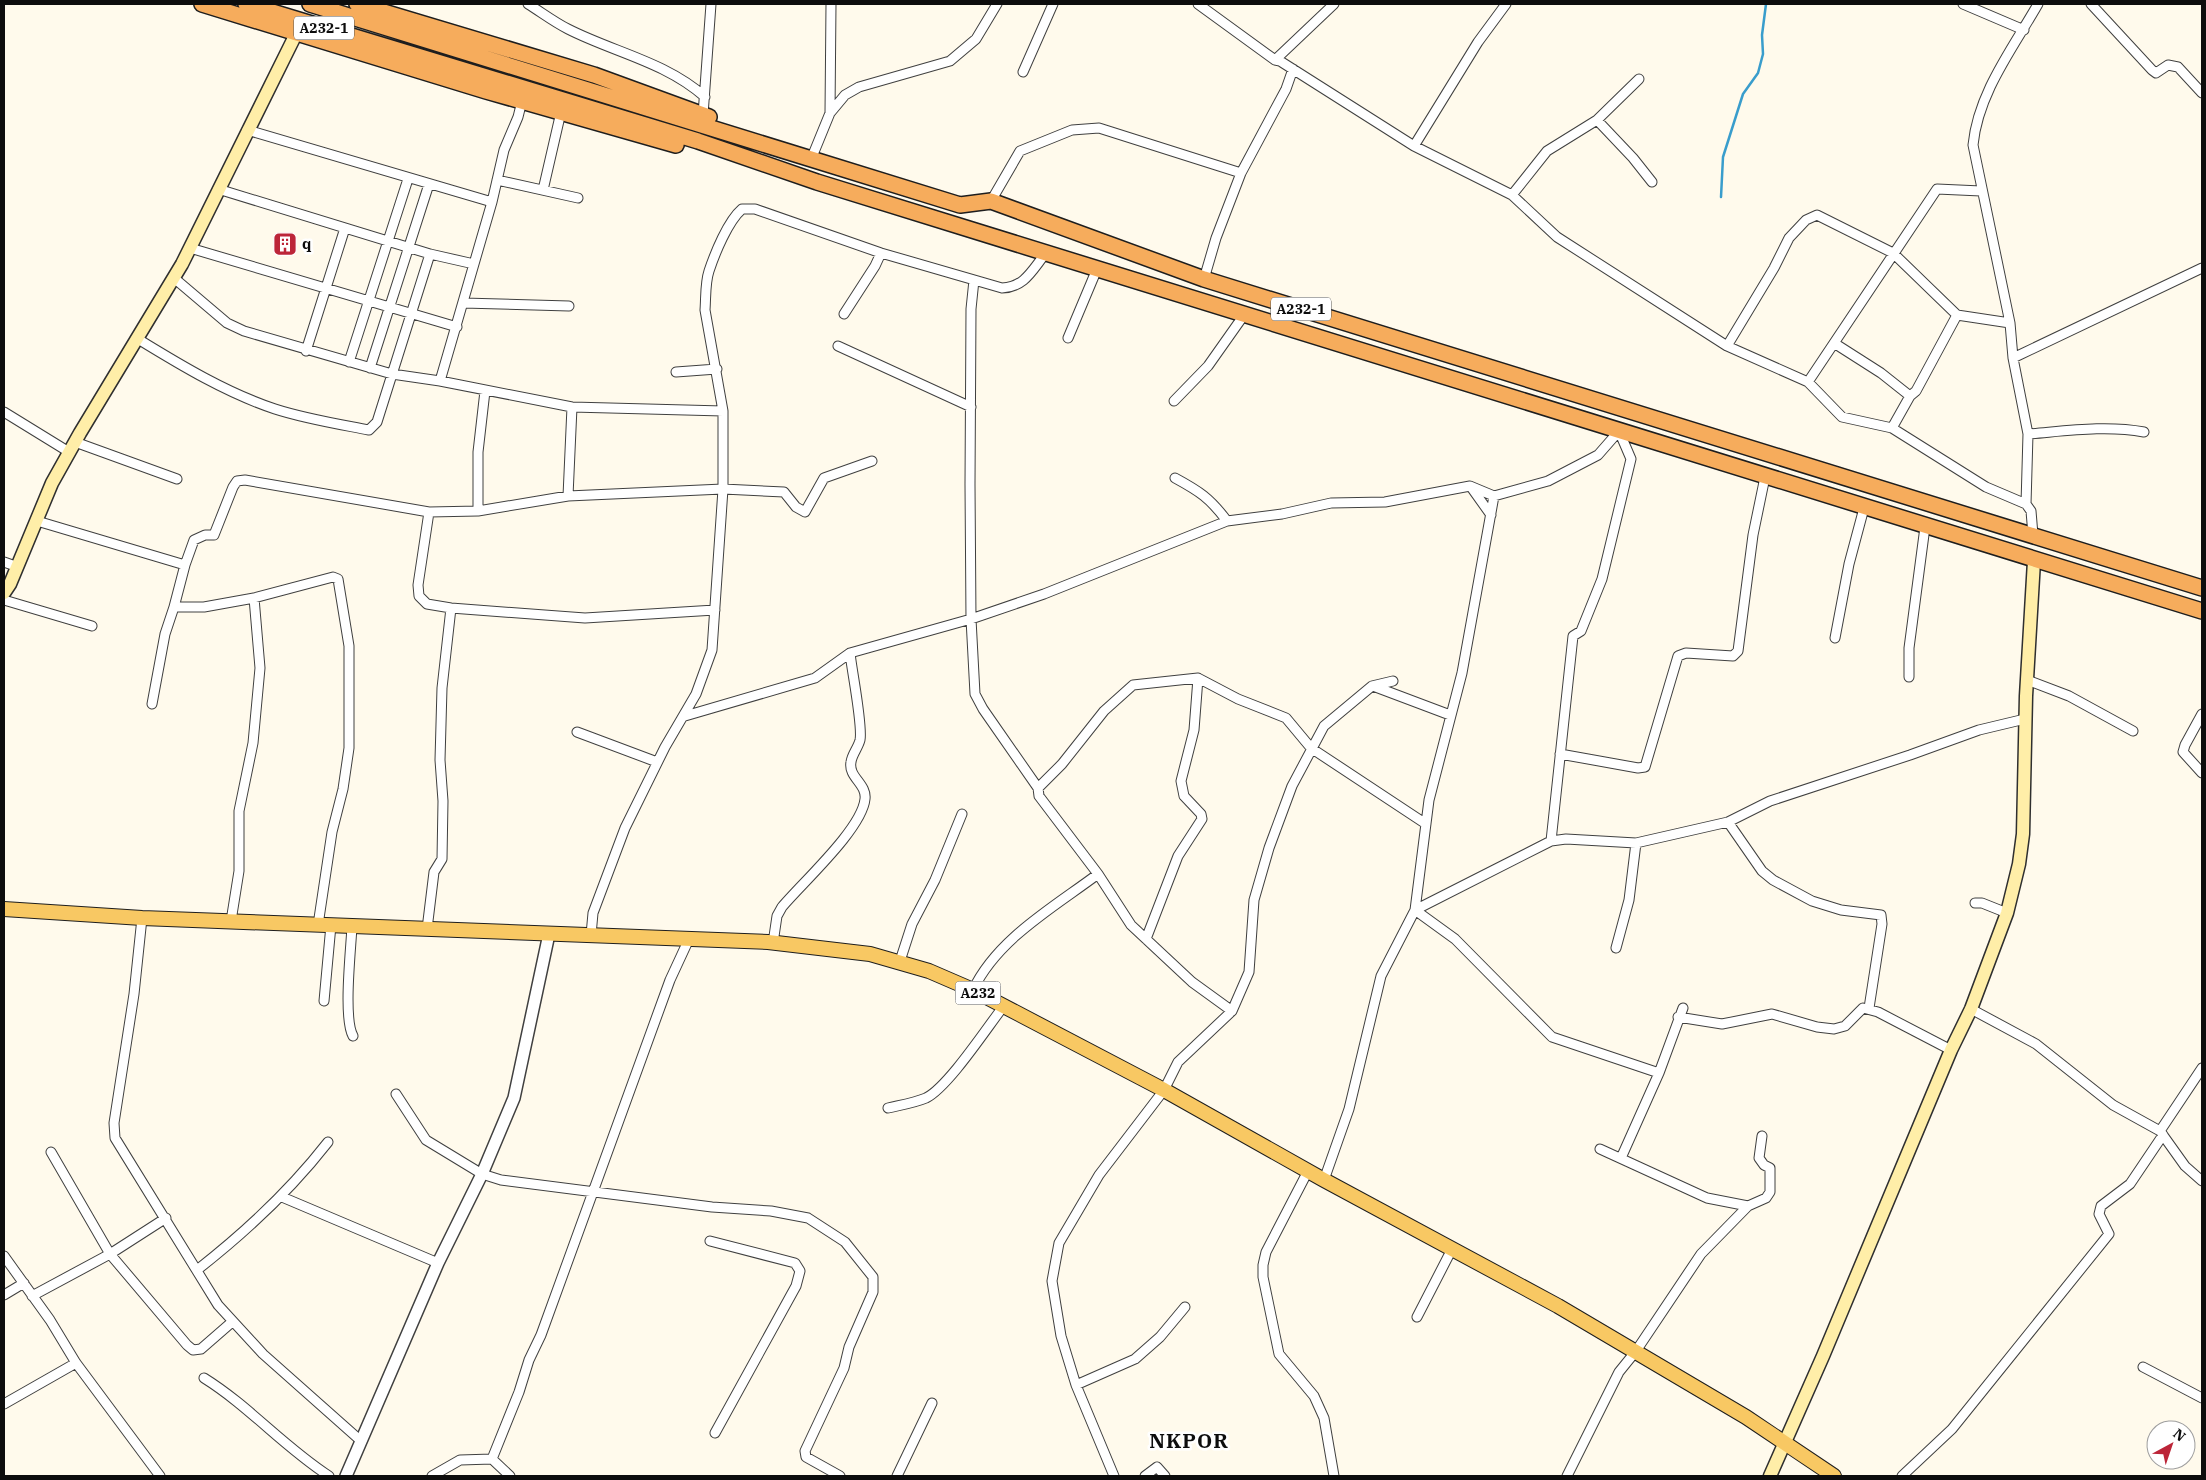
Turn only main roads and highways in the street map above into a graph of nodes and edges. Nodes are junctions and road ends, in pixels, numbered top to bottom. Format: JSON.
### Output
{"nodes":[{"id":1,"x":202,"y":4,"type":"edge"},
{"id":2,"x":246,"y":4,"type":"edge"},
{"id":3,"x":310,"y":4,"type":"edge"},
{"id":4,"x":358,"y":4,"type":"edge"},
{"id":5,"x":296,"y":34,"type":"junction"},
{"id":6,"x":817,"y":159,"type":"junction"},
{"id":7,"x":818,"y":182,"type":"junction"},
{"id":8,"x":2034,"y":561,"type":"junction"},
{"id":9,"x":2202,"y":588,"type":"edge"},
{"id":10,"x":4,"y":593,"type":"edge"},
{"id":11,"x":2202,"y":612,"type":"edge"},
{"id":12,"x":4,"y":910,"type":"edge"},
{"id":13,"x":1784,"y":1441,"type":"junction"},
{"id":14,"x":1770,"y":1476,"type":"edge"},
{"id":15,"x":1834,"y":1476,"type":"edge"}],
"edges":[{"from":1,"to":5,"type":"highway"},
{"from":2,"to":7,"type":"highway","number":"A232-1"},
{"from":3,"to":6,"type":"highway","number":"A232-1"},
{"from":4,"to":6,"type":"highway"},
{"from":5,"to":7,"type":"highway"},
{"from":5,"to":10,"type":"main road"},
{"from":6,"to":9,"type":"highway","number":"A232-1"},
{"from":7,"to":8,"type":"highway","number":"A232-1"},
{"from":8,"to":11,"type":"highway","number":"A232-1"},
{"from":8,"to":13,"type":"main road"},
{"from":12,"to":13,"type":"main road","number":"A232"},
{"from":13,"to":14,"type":"main road"},
{"from":13,"to":15,"type":"main road","number":"A232"}]}
